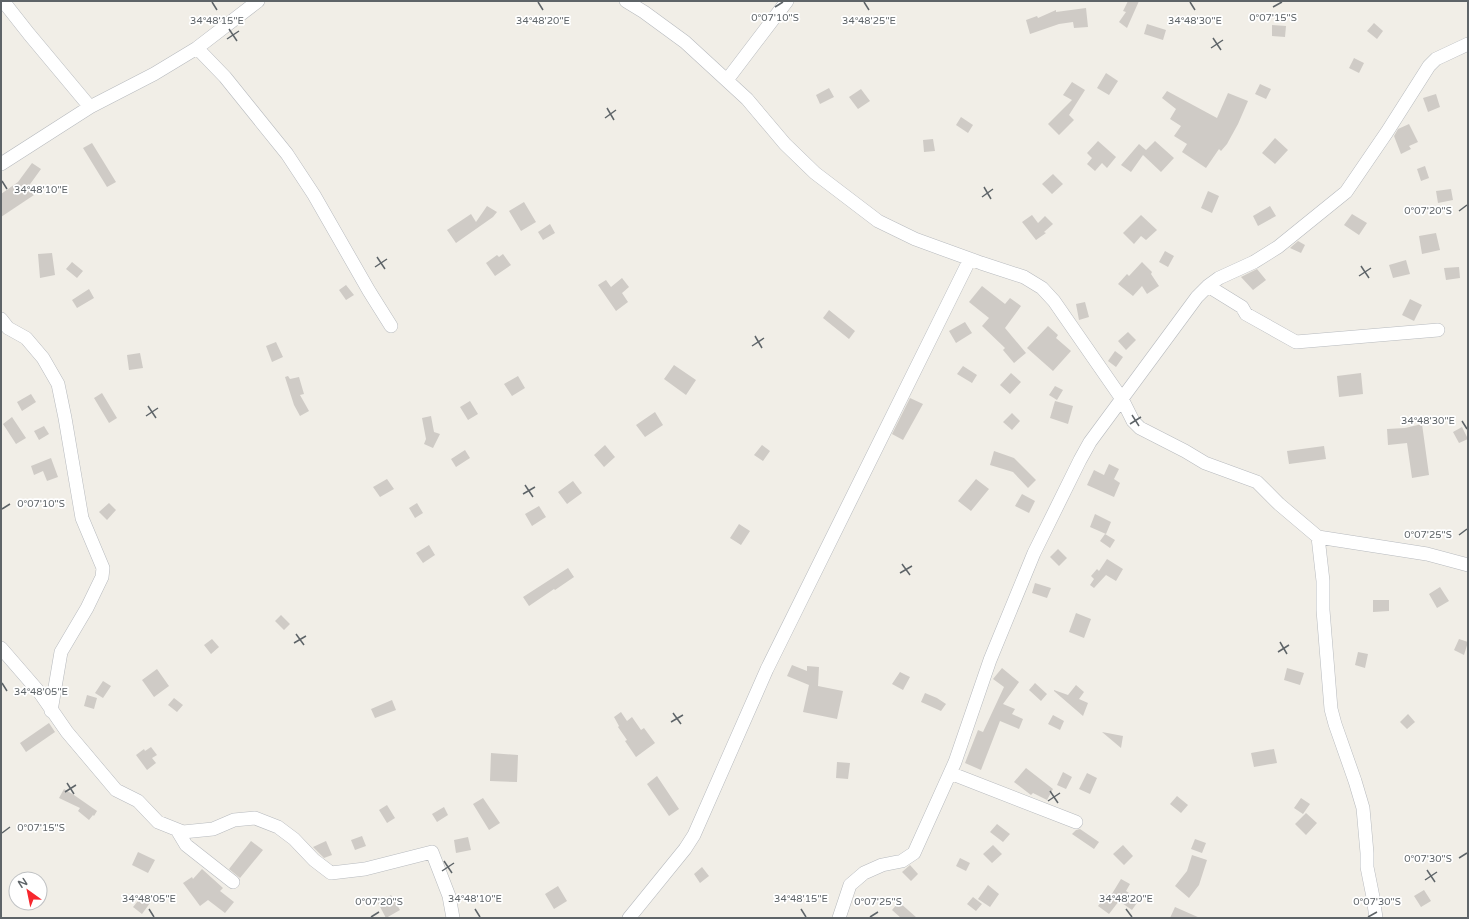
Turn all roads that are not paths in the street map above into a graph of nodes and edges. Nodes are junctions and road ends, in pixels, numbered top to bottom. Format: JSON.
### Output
{"nodes":[{"id":1,"x":3,"y":1,"type":"edge"},
{"id":2,"x":258,"y":1,"type":"edge"},
{"id":3,"x":626,"y":1,"type":"edge"},
{"id":4,"x":787,"y":1,"type":"edge"},
{"id":5,"x":1468,"y":44,"type":"edge"},
{"id":6,"x":197,"y":48,"type":"junction"},
{"id":7,"x":727,"y":80,"type":"junction"},
{"id":8,"x":90,"y":107,"type":"junction"},
{"id":9,"x":1,"y":164,"type":"edge"},
{"id":10,"x":970,"y":259,"type":"junction"},
{"id":11,"x":1208,"y":286,"type":"junction"},
{"id":12,"x":1,"y":319,"type":"edge"},
{"id":13,"x":391,"y":326,"type":"dead end"},
{"id":14,"x":1438,"y":330,"type":"dead end"},
{"id":15,"x":1122,"y":399,"type":"junction"},
{"id":16,"x":1318,"y":537,"type":"junction"},
{"id":17,"x":1468,"y":565,"type":"edge"},
{"id":18,"x":1,"y":648,"type":"edge"},
{"id":19,"x":51,"y":711,"type":"junction"},
{"id":20,"x":950,"y":773,"type":"junction"},
{"id":21,"x":1076,"y":822,"type":"dead end"},
{"id":22,"x":176,"y":830,"type":"junction"},
{"id":23,"x":233,"y":882,"type":"dead end"},
{"id":24,"x":453,"y":918,"type":"edge"},
{"id":25,"x":629,"y":918,"type":"edge"},
{"id":26,"x":839,"y":918,"type":"edge"},
{"id":27,"x":1376,"y":918,"type":"edge"}],
"edges":[{"from":1,"to":8,"type":"street"},
{"from":2,"to":6,"type":"street"},
{"from":3,"to":7,"type":"street"},
{"from":4,"to":7,"type":"street"},
{"from":5,"to":11,"type":"street"},
{"from":6,"to":8,"type":"street"},
{"from":6,"to":13,"type":"street"},
{"from":7,"to":10,"type":"street"},
{"from":8,"to":9,"type":"street"},
{"from":10,"to":15,"type":"street"},
{"from":10,"to":25,"type":"street"},
{"from":11,"to":14,"type":"street"},
{"from":11,"to":15,"type":"street"},
{"from":12,"to":19,"type":"street"},
{"from":15,"to":16,"type":"street"},
{"from":15,"to":20,"type":"street"},
{"from":16,"to":17,"type":"street"},
{"from":16,"to":27,"type":"street"},
{"from":18,"to":19,"type":"street"},
{"from":19,"to":22,"type":"street"},
{"from":20,"to":21,"type":"street"},
{"from":20,"to":26,"type":"street"},
{"from":22,"to":23,"type":"street"},
{"from":22,"to":24,"type":"street"}]}
